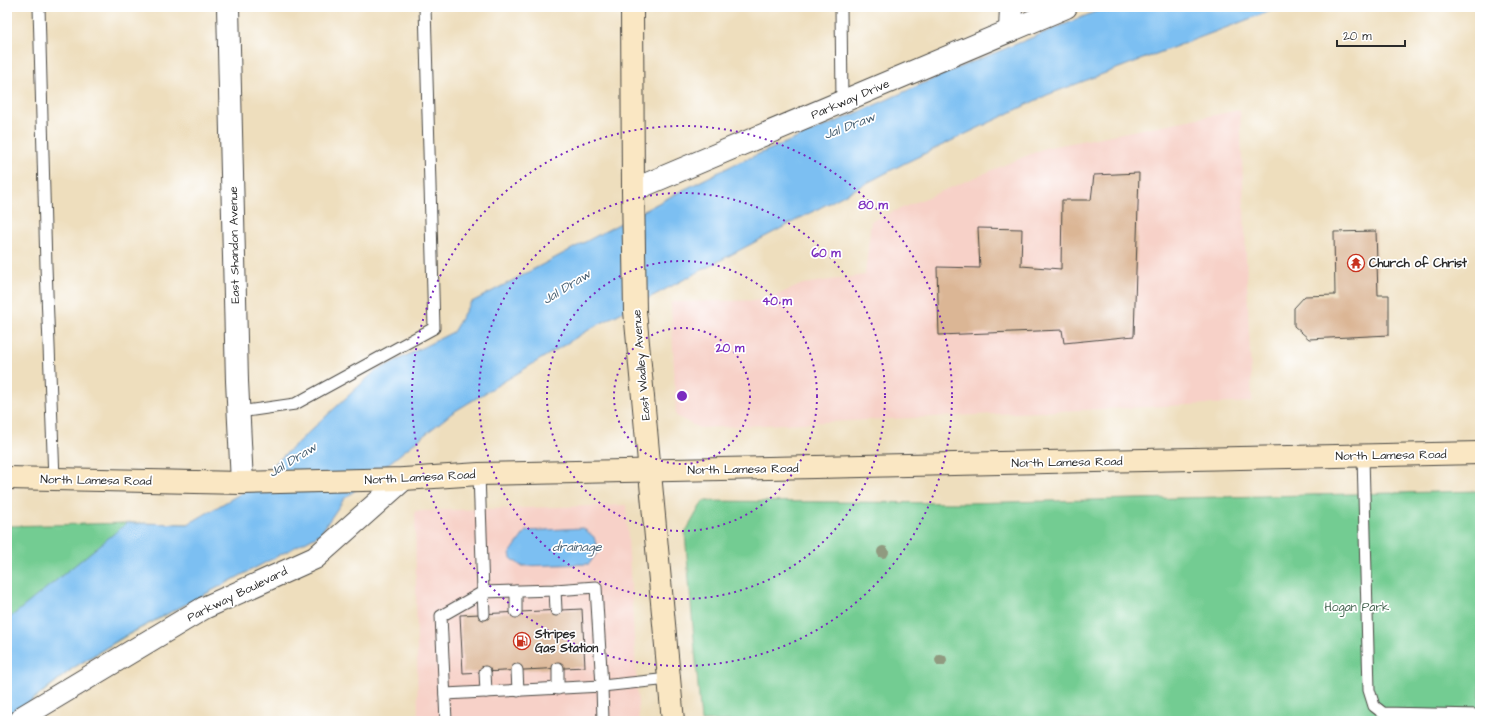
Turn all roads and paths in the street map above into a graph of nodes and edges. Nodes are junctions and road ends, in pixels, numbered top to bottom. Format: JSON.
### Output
{"nodes":[{"id":1,"x":39,"y":7,"type":"edge"},
{"id":2,"x":228,"y":7,"type":"edge"},
{"id":3,"x":425,"y":7,"type":"edge"},
{"id":4,"x":632,"y":7,"type":"edge"},
{"id":5,"x":841,"y":7,"type":"edge"},
{"id":6,"x":1010,"y":7,"type":"edge"},
{"id":7,"x":1066,"y":7,"type":"edge"},
{"id":8,"x":1010,"y":31,"type":"junction"},
{"id":9,"x":842,"y":102,"type":"junction"},
{"id":10,"x":633,"y":190,"type":"junction"},
{"id":11,"x":239,"y":412,"type":"junction"},
{"id":12,"x":1480,"y":453,"type":"edge"},
{"id":13,"x":1362,"y":456,"type":"junction"},
{"id":14,"x":650,"y":471,"type":"junction"},
{"id":15,"x":479,"y":474,"type":"junction"},
{"id":16,"x":7,"y":478,"type":"edge"},
{"id":17,"x":54,"y":479,"type":"junction"},
{"id":18,"x":404,"y":479,"type":"junction"},
{"id":19,"x":242,"y":483,"type":"junction"},
{"id":20,"x":555,"y":590,"type":"junction"},
{"id":21,"x":516,"y":591,"type":"junction"},
{"id":22,"x":483,"y":592,"type":"junction"},
{"id":23,"x":556,"y":610,"type":"dead end"},
{"id":24,"x":516,"y":612,"type":"dead end"},
{"id":25,"x":484,"y":614,"type":"dead end"},
{"id":26,"x":558,"y":668,"type":"dead end"},
{"id":27,"x":517,"y":670,"type":"dead end"},
{"id":28,"x":485,"y":672,"type":"dead end"},
{"id":29,"x":669,"y":679,"type":"junction"},
{"id":30,"x":602,"y":686,"type":"junction"},
{"id":31,"x":558,"y":689,"type":"junction"},
{"id":32,"x":518,"y":691,"type":"junction"},
{"id":33,"x":486,"y":692,"type":"junction"},
{"id":34,"x":445,"y":694,"type":"junction"},
{"id":35,"x":1480,"y":715,"type":"edge"},
{"id":36,"x":20,"y":721,"type":"edge"},
{"id":37,"x":446,"y":721,"type":"edge"},
{"id":38,"x":604,"y":721,"type":"edge"},
{"id":39,"x":672,"y":721,"type":"edge"}],
"edges":[{"from":1,"to":17,"type":"lane"},
{"from":2,"to":11,"type":"street","name":"East Shandon Avenue"},
{"from":3,"to":11,"type":"lane"},
{"from":4,"to":10,"type":"main road","name":"East Wadley Avenue"},
{"from":5,"to":9,"type":"lane"},
{"from":6,"to":8,"type":"street"},
{"from":7,"to":8,"type":"street","name":"Parkway Drive"},
{"from":8,"to":9,"type":"street","name":"Parkway Drive"},
{"from":9,"to":10,"type":"street","name":"Parkway Drive"},
{"from":10,"to":14,"type":"main road","name":"East Wadley Avenue"},
{"from":11,"to":19,"type":"street","name":"East Shandon Avenue"},
{"from":12,"to":13,"type":"main road","name":"North Lamesa Road"},
{"from":13,"to":14,"type":"main road","name":"North Lamesa Road"},
{"from":13,"to":35,"type":"lane"},
{"from":14,"to":15,"type":"main road","name":"North Lamesa Road"},
{"from":14,"to":29,"type":"main road","name":"East Wadley Avenue"},
{"from":15,"to":18,"type":"main road","name":"North Lamesa Road"},
{"from":15,"to":22,"type":"lane"},
{"from":16,"to":17,"type":"main road","name":"North Lamesa Road"},
{"from":17,"to":19,"type":"main road","name":"North Lamesa Road"},
{"from":18,"to":19,"type":"main road","name":"North Lamesa Road"},
{"from":18,"to":36,"type":"street","name":"Parkway Boulevard"},
{"from":20,"to":21,"type":"lane"},
{"from":20,"to":23,"type":"lane"},
{"from":20,"to":30,"type":"lane"},
{"from":21,"to":22,"type":"lane"},
{"from":21,"to":24,"type":"lane"},
{"from":22,"to":25,"type":"lane"},
{"from":22,"to":34,"type":"lane"},
{"from":26,"to":31,"type":"lane"},
{"from":27,"to":32,"type":"lane"},
{"from":28,"to":33,"type":"lane"},
{"from":29,"to":30,"type":"lane"},
{"from":29,"to":39,"type":"main road","name":"East Wadley Avenue"},
{"from":30,"to":31,"type":"lane"},
{"from":30,"to":38,"type":"lane"},
{"from":31,"to":32,"type":"lane"},
{"from":32,"to":33,"type":"lane"},
{"from":33,"to":34,"type":"lane"},
{"from":34,"to":37,"type":"lane"}]}
